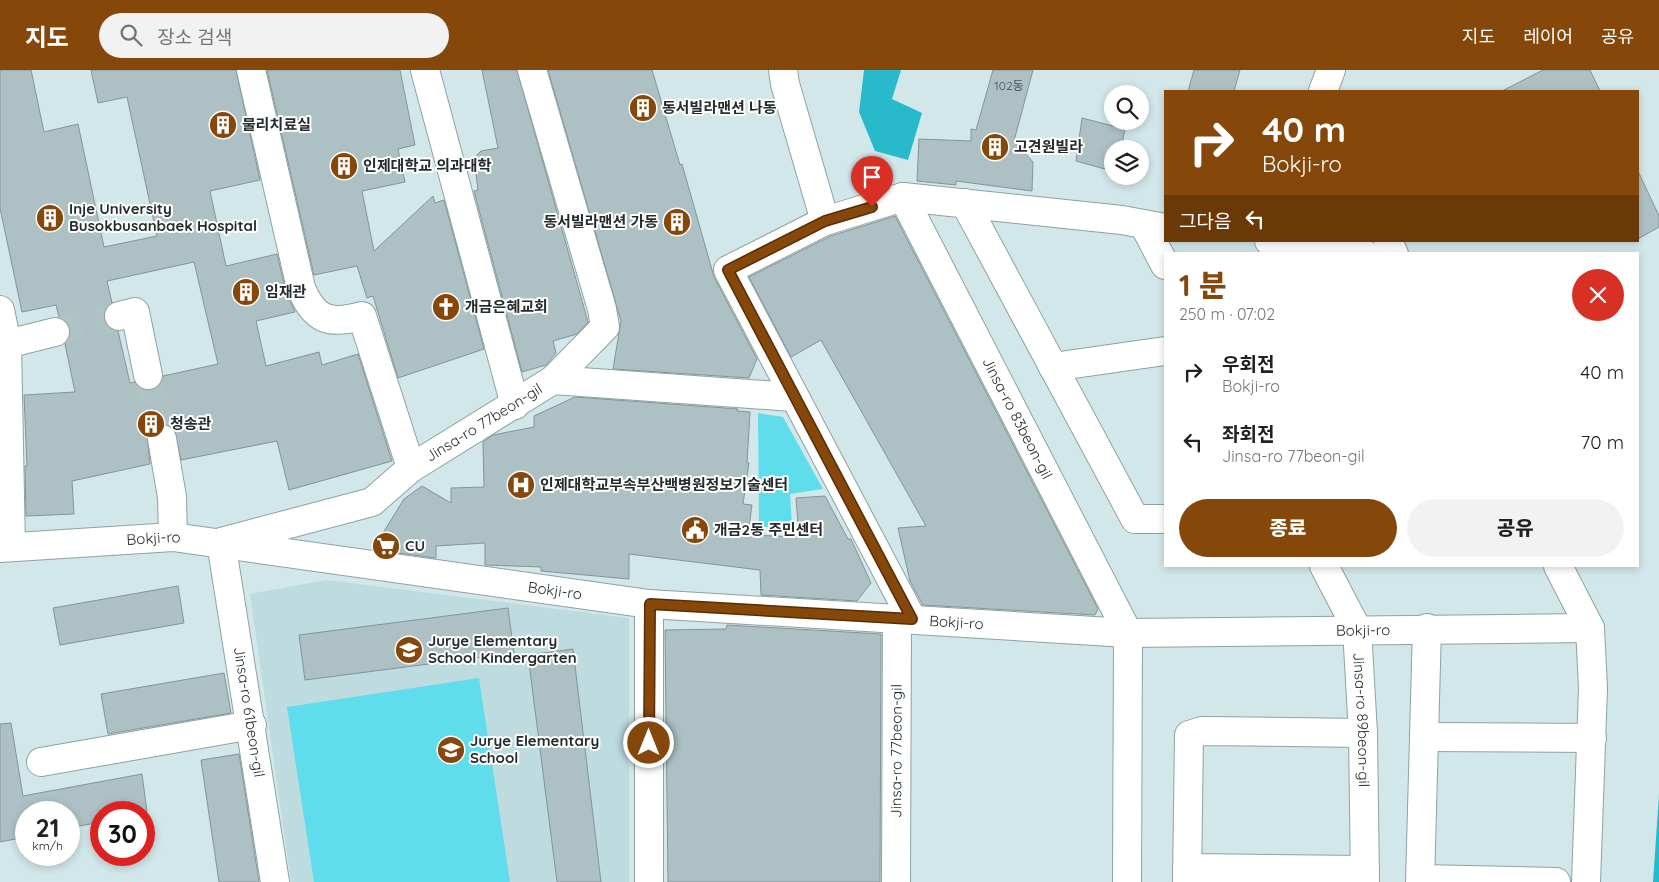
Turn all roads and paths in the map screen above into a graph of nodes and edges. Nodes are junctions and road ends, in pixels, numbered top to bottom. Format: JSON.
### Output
{"nodes":[{"id":1,"x":252,"y":70,"type":"edge"},
{"id":2,"x":424,"y":70,"type":"edge"},
{"id":3,"x":532,"y":70,"type":"edge"},
{"id":4,"x":783,"y":70,"type":"edge"},
{"id":5,"x":1331,"y":70,"type":"edge"},
{"id":6,"x":1323,"y":90,"type":"edge"},
{"id":7,"x":904,"y":197,"type":"junction"},
{"id":8,"x":964,"y":204,"type":"junction"},
{"id":9,"x":825,"y":221,"type":"junction"},
{"id":10,"x":1154,"y":226,"type":"edge"},
{"id":11,"x":1276,"y":242,"type":"edge"},
{"id":12,"x":1350,"y":252,"type":"edge"},
{"id":13,"x":1164,"y":261,"type":"edge"},
{"id":14,"x":0,"y":310,"type":"edge"},
{"id":15,"x":119,"y":316,"type":"tunnel mouth"},
{"id":16,"x":55,"y":332,"type":"tunnel mouth"},
{"id":17,"x":7,"y":344,"type":"junction"},
{"id":18,"x":1164,"y":351,"type":"edge"},
{"id":19,"x":1053,"y":367,"type":"junction"},
{"id":20,"x":148,"y":375,"type":"tunnel mouth"},
{"id":21,"x":552,"y":380,"type":"junction"},
{"id":22,"x":794,"y":397,"type":"junction"},
{"id":23,"x":514,"y":405,"type":"junction"},
{"id":24,"x":162,"y":439,"type":"tunnel mouth"},
{"id":25,"x":411,"y":468,"type":"junction"},
{"id":26,"x":1164,"y":519,"type":"edge"},
{"id":27,"x":173,"y":537,"type":"junction"},
{"id":28,"x":221,"y":542,"type":"junction"},
{"id":29,"x":6,"y":548,"type":"edge"},
{"id":30,"x":1325,"y":567,"type":"edge"},
{"id":31,"x":1559,"y":567,"type":"edge"},
{"id":32,"x":650,"y":604,"type":"junction"},
{"id":33,"x":904,"y":619,"type":"junction"},
{"id":34,"x":1427,"y":628,"type":"junction"},
{"id":35,"x":1590,"y":628,"type":"junction"},
{"id":36,"x":1357,"y":629,"type":"junction"},
{"id":37,"x":1128,"y":632,"type":"junction"},
{"id":38,"x":252,"y":725,"type":"junction"},
{"id":39,"x":1363,"y":733,"type":"junction"},
{"id":40,"x":1424,"y":737,"type":"junction"},
{"id":41,"x":1592,"y":738,"type":"junction"},
{"id":42,"x":41,"y":762,"type":"dead end"},
{"id":43,"x":1187,"y":875,"type":"edge"},
{"id":44,"x":1365,"y":876,"type":"edge"},
{"id":45,"x":1420,"y":880,"type":"edge"},
{"id":46,"x":275,"y":882,"type":"edge"},
{"id":47,"x":649,"y":882,"type":"edge"},
{"id":48,"x":896,"y":882,"type":"edge"},
{"id":49,"x":1127,"y":882,"type":"edge"},
{"id":50,"x":1556,"y":882,"type":"edge"},
{"id":51,"x":1586,"y":882,"type":"edge"}],
"edges":[{"from":1,"to":25,"type":"street"},
{"from":2,"to":23,"type":"street"},
{"from":3,"to":21,"type":"street"},
{"from":4,"to":9,"type":"street"},
{"from":5,"to":6,"type":"street"},
{"from":7,"to":8,"type":"street"},
{"from":7,"to":9,"type":"street","name":"Jinsa-ro 77beon-gil"},
{"from":7,"to":37,"type":"street","name":"Jinsa-ro 83beon-gil"},
{"from":8,"to":10,"type":"street"},
{"from":8,"to":19,"type":"street"},
{"from":9,"to":22,"type":"street","name":"Jinsa-ro 77beon-gil"},
{"from":10,"to":13,"type":"street"},
{"from":11,"to":12,"type":"street"},
{"from":14,"to":17,"type":"street"},
{"from":15,"to":20,"type":"street"},
{"from":16,"to":17,"type":"street"},
{"from":17,"to":29,"type":"street"},
{"from":18,"to":19,"type":"street"},
{"from":19,"to":26,"type":"street"},
{"from":21,"to":22,"type":"street","name":"Jinsa-ro 77beon-gil"},
{"from":21,"to":23,"type":"street","name":"Jinsa-ro 77beon-gil"},
{"from":22,"to":33,"type":"street","name":"Jinsa-ro 77beon-gil"},
{"from":23,"to":25,"type":"street","name":"Jinsa-ro 77beon-gil"},
{"from":24,"to":27,"type":"street"},
{"from":25,"to":28,"type":"street","name":"Jinsa-ro 77beon-gil"},
{"from":27,"to":28,"type":"street","name":"Bokji-ro"},
{"from":27,"to":29,"type":"street","name":"Bokji-ro"},
{"from":28,"to":32,"type":"street","name":"Bokji-ro"},
{"from":28,"to":38,"type":"street","name":"Jinsa-ro 61beon-gil"},
{"from":30,"to":36,"type":"street","name":"Jinsa-ro 89beon-gil"},
{"from":31,"to":35,"type":"street"},
{"from":32,"to":33,"type":"street","name":"Bokji-ro"},
{"from":32,"to":47,"type":"street"},
{"from":33,"to":37,"type":"street","name":"Bokji-ro"},
{"from":33,"to":48,"type":"street","name":"Jinsa-ro 77beon-gil"},
{"from":34,"to":35,"type":"street","name":"Bokji-ro"},
{"from":34,"to":36,"type":"street","name":"Bokji-ro"},
{"from":34,"to":40,"type":"street"},
{"from":35,"to":41,"type":"street"},
{"from":36,"to":37,"type":"street","name":"Bokji-ro"},
{"from":36,"to":39,"type":"street","name":"Jinsa-ro 89beon-gil"},
{"from":37,"to":49,"type":"street","name":"Jinsa-ro 83beon-gil"},
{"from":38,"to":42,"type":"street"},
{"from":38,"to":46,"type":"street","name":"Jinsa-ro 61beon-gil"},
{"from":39,"to":43,"type":"street"},
{"from":39,"to":44,"type":"street","name":"Jinsa-ro 89beon-gil"},
{"from":40,"to":41,"type":"street"},
{"from":40,"to":45,"type":"street"},
{"from":41,"to":51,"type":"street"},
{"from":43,"to":44,"type":"street"},
{"from":45,"to":50,"type":"street"}]}
